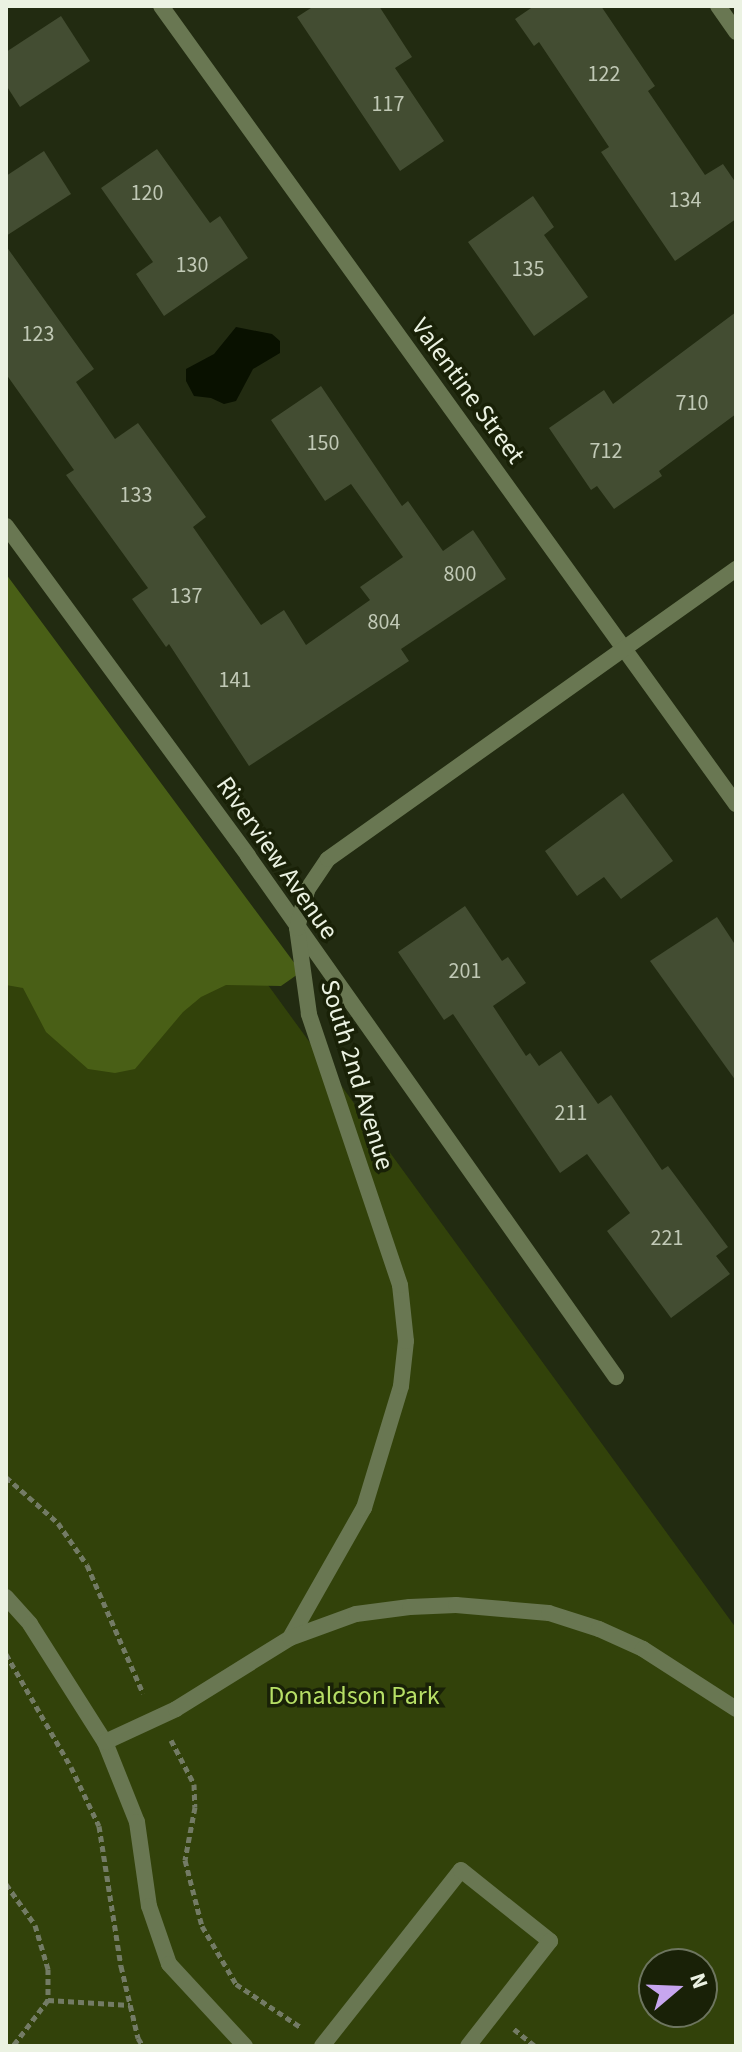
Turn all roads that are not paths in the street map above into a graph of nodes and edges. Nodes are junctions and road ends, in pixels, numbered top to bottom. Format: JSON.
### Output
{"nodes":[{"id":1,"x":161,"y":6,"type":"edge"},
{"id":2,"x":718,"y":6,"type":"edge"},
{"id":3,"x":736,"y":32,"type":"edge"},
{"id":4,"x":6,"y":526,"type":"edge"},
{"id":5,"x":736,"y":569,"type":"edge"},
{"id":6,"x":624,"y":650,"type":"junction"},
{"id":7,"x":736,"y":804,"type":"edge"},
{"id":8,"x":297,"y":928,"type":"junction"},
{"id":9,"x":616,"y":1377,"type":"dead end"},
{"id":10,"x":6,"y":1597,"type":"edge"},
{"id":11,"x":290,"y":1638,"type":"junction"},
{"id":12,"x":736,"y":1709,"type":"edge"},
{"id":13,"x":105,"y":1742,"type":"junction"},
{"id":14,"x":323,"y":2044,"type":"edge"},
{"id":15,"x":245,"y":2046,"type":"edge"},
{"id":16,"x":468,"y":2046,"type":"edge"}],
"edges":[{"from":1,"to":6,"type":"street","name":"Valentine Street"},
{"from":2,"to":3,"type":"street"},
{"from":4,"to":8,"type":"street","name":"Riverview Avenue"},
{"from":5,"to":6,"type":"street","name":"South 2nd Avenue"},
{"from":6,"to":7,"type":"street","name":"Valentine Street"},
{"from":6,"to":8,"type":"street","name":"South 2nd Avenue"},
{"from":8,"to":9,"type":"street","name":"Riverview Avenue"},
{"from":8,"to":11,"type":"street","name":"South 2nd Avenue"},
{"from":10,"to":13,"type":"street"},
{"from":11,"to":12,"type":"street"},
{"from":11,"to":13,"type":"street"},
{"from":13,"to":15,"type":"street"},
{"from":14,"to":16,"type":"street"}]}
